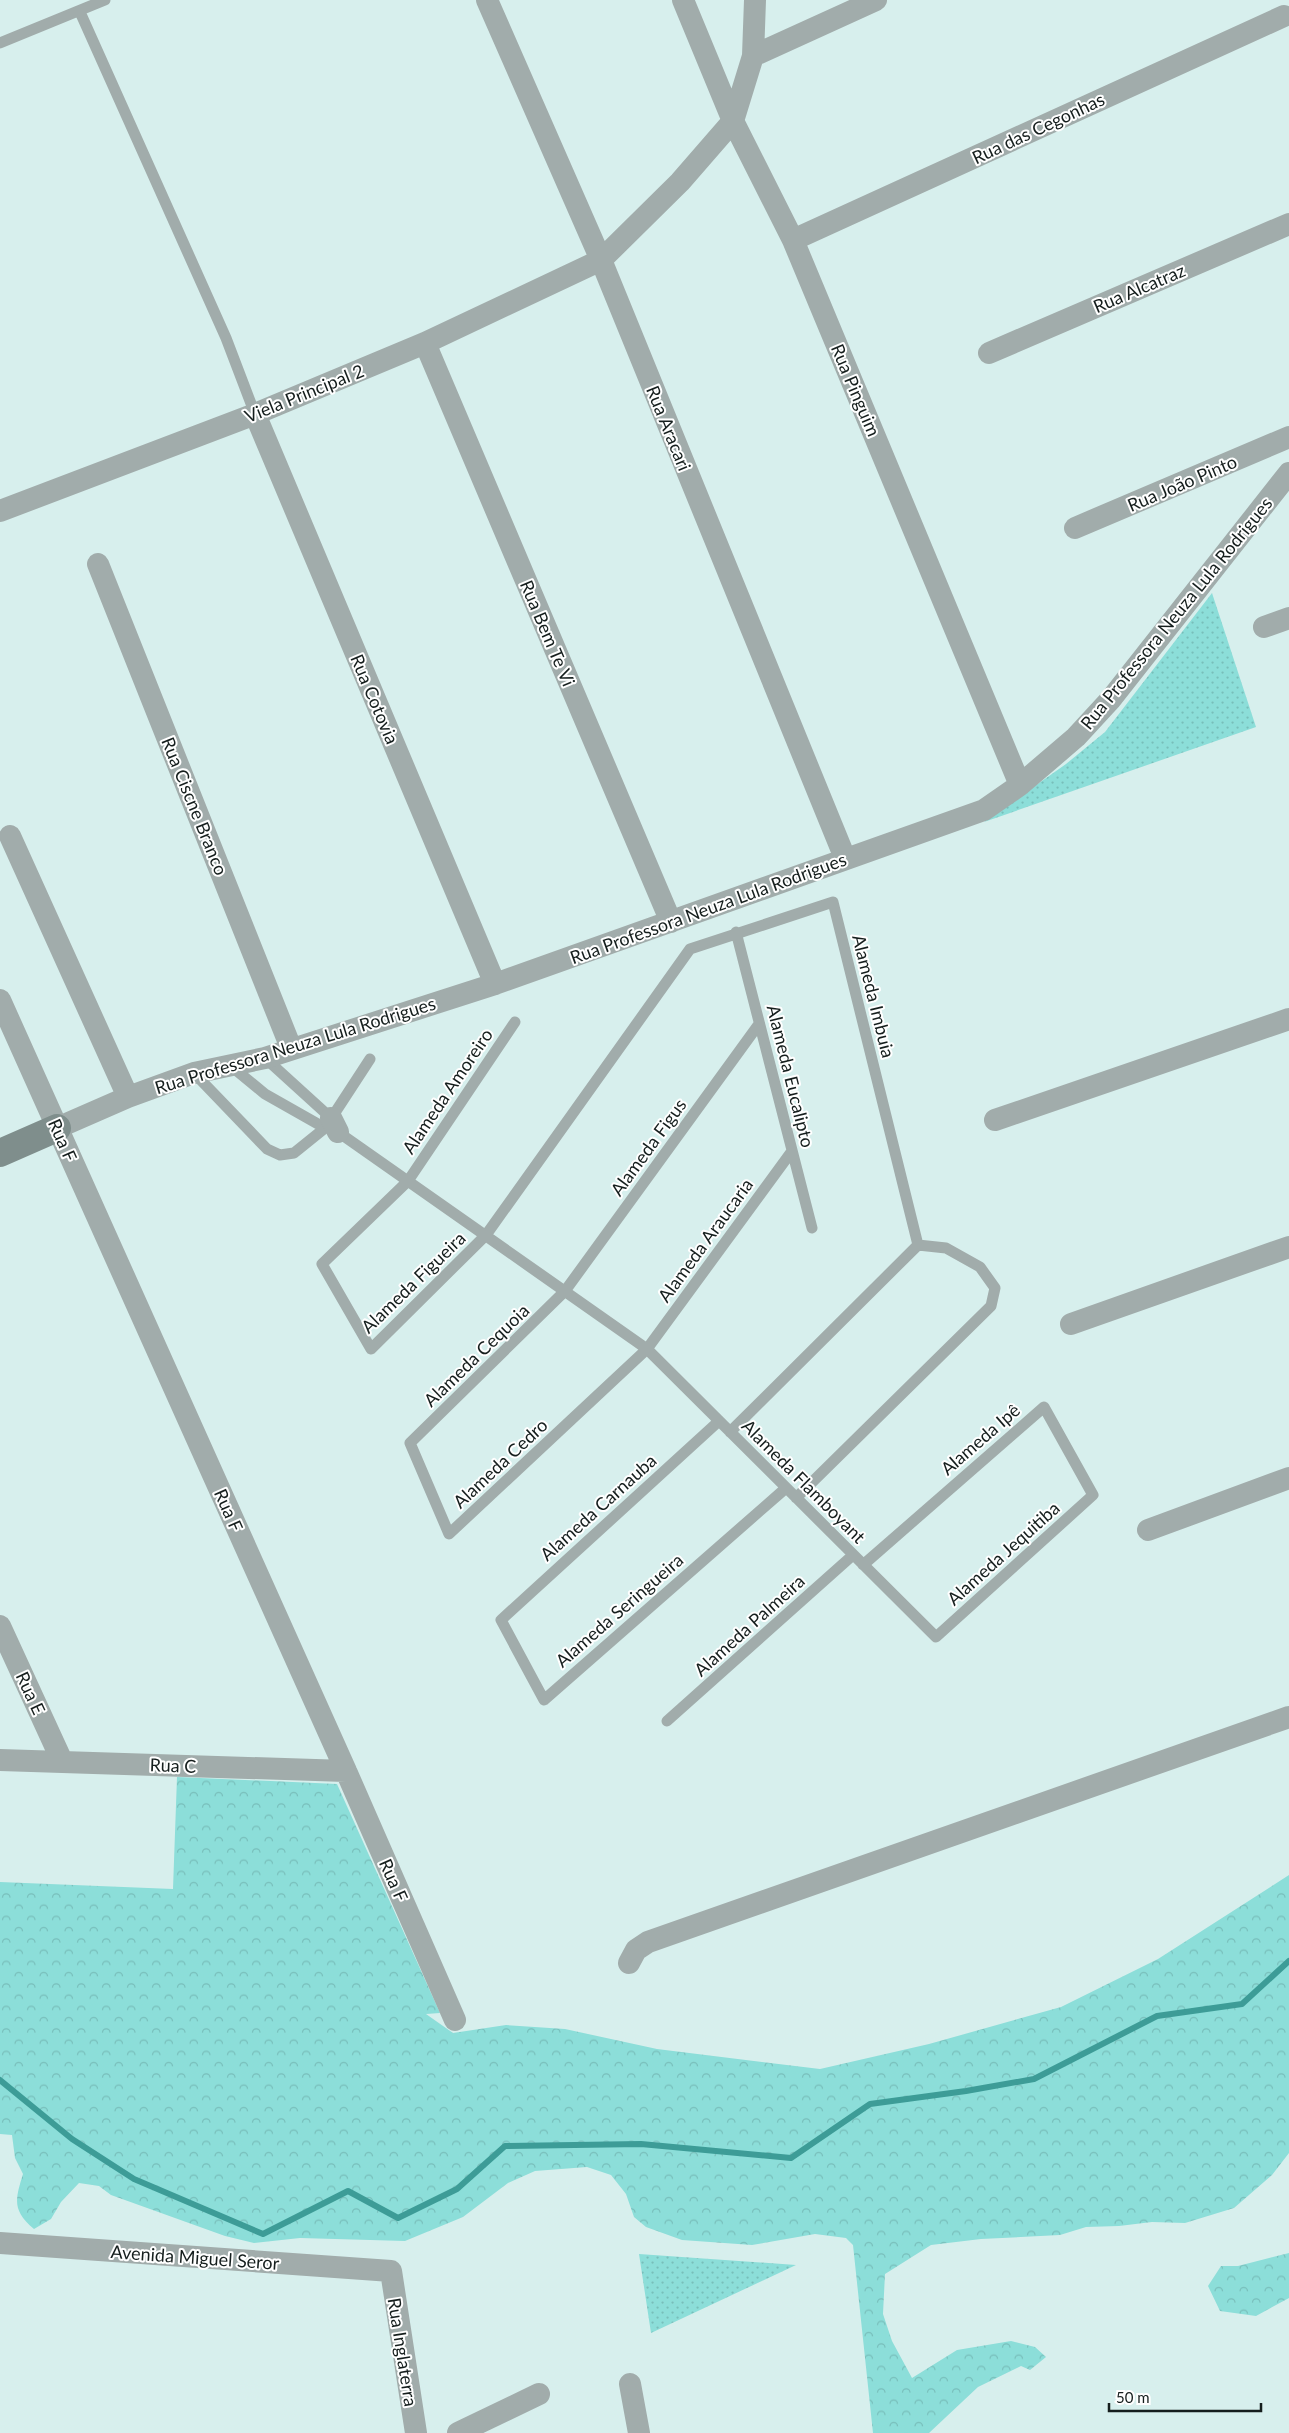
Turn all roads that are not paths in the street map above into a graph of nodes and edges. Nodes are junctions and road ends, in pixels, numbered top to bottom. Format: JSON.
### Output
{"nodes":[{"id":1,"x":105,"y":0,"type":"edge"},
{"id":2,"x":487,"y":0,"type":"edge"},
{"id":3,"x":683,"y":0,"type":"edge"},
{"id":4,"x":754,"y":0,"type":"edge"},
{"id":5,"x":876,"y":0,"type":"edge"},
{"id":6,"x":80,"y":12,"type":"junction"},
{"id":7,"x":1283,"y":15,"type":"edge"},
{"id":8,"x":0,"y":44,"type":"edge"},
{"id":9,"x":753,"y":56,"type":"junction"},
{"id":10,"x":733,"y":121,"type":"junction"},
{"id":11,"x":1289,"y":224,"type":"edge"},
{"id":12,"x":793,"y":240,"type":"junction"},
{"id":13,"x":601,"y":260,"type":"junction"},
{"id":14,"x":425,"y":343,"type":"junction"},
{"id":15,"x":989,"y":353,"type":"dead end"},
{"id":16,"x":255,"y":414,"type":"junction"},
{"id":17,"x":1289,"y":437,"type":"edge"},
{"id":18,"x":1289,"y":473,"type":"edge"},
{"id":19,"x":0,"y":511,"type":"edge"},
{"id":20,"x":1075,"y":528,"type":"dead end"},
{"id":21,"x":98,"y":564,"type":"dead end"},
{"id":22,"x":1289,"y":618,"type":"edge"},
{"id":23,"x":1264,"y":627,"type":"dead end"},
{"id":24,"x":1020,"y":784,"type":"junction"},
{"id":25,"x":10,"y":836,"type":"dead end"},
{"id":26,"x":845,"y":858,"type":"junction"},
{"id":27,"x":671,"y":922,"type":"junction"},
{"id":28,"x":736,"y":932,"type":"junction"},
{"id":29,"x":495,"y":984,"type":"junction"},
{"id":30,"x":0,"y":1000,"type":"edge"},
{"id":31,"x":1289,"y":1019,"type":"edge"},
{"id":32,"x":515,"y":1022,"type":"dead end"},
{"id":33,"x":759,"y":1024,"type":"junction"},
{"id":34,"x":291,"y":1048,"type":"junction"},
{"id":35,"x":266,"y":1058,"type":"junction"},
{"id":36,"x":370,"y":1059,"type":"dead end"},
{"id":37,"x":230,"y":1064,"type":"junction"},
{"id":38,"x":194,"y":1073,"type":"junction"},
{"id":39,"x":128,"y":1097,"type":"junction"},
{"id":40,"x":995,"y":1120,"type":"dead end"},
{"id":41,"x":331,"y":1126,"type":"junction"},
{"id":42,"x":57,"y":1128,"type":"junction"},
{"id":43,"x":792,"y":1151,"type":"junction"},
{"id":44,"x":0,"y":1153,"type":"edge"},
{"id":45,"x":408,"y":1181,"type":"junction"},
{"id":46,"x":812,"y":1228,"type":"dead end"},
{"id":47,"x":486,"y":1236,"type":"junction"},
{"id":48,"x":918,"y":1245,"type":"junction"},
{"id":49,"x":1289,"y":1246,"type":"edge"},
{"id":50,"x":322,"y":1264,"type":"joint"},
{"id":51,"x":565,"y":1292,"type":"junction"},
{"id":52,"x":1071,"y":1324,"type":"dead end"},
{"id":53,"x":647,"y":1349,"type":"junction"},
{"id":54,"x":719,"y":1421,"type":"junction"},
{"id":55,"x":730,"y":1432,"type":"junction"},
{"id":56,"x":410,"y":1443,"type":"joint"},
{"id":57,"x":1289,"y":1478,"type":"edge"},
{"id":58,"x":786,"y":1488,"type":"junction"},
{"id":59,"x":1093,"y":1494,"type":"joint"},
{"id":60,"x":796,"y":1498,"type":"junction"},
{"id":61,"x":1148,"y":1530,"type":"dead end"},
{"id":62,"x":853,"y":1555,"type":"junction"},
{"id":63,"x":863,"y":1565,"type":"junction"},
{"id":64,"x":501,"y":1620,"type":"joint"},
{"id":65,"x":0,"y":1626,"type":"edge"},
{"id":66,"x":936,"y":1637,"type":"joint"},
{"id":67,"x":1289,"y":1717,"type":"edge"},
{"id":68,"x":667,"y":1721,"type":"dead end"},
{"id":69,"x":0,"y":1760,"type":"edge"},
{"id":70,"x":62,"y":1761,"type":"junction"},
{"id":71,"x":346,"y":1771,"type":"junction"},
{"id":72,"x":629,"y":1963,"type":"dead end"},
{"id":73,"x":455,"y":2020,"type":"dead end"},
{"id":74,"x":0,"y":2243,"type":"edge"},
{"id":75,"x":391,"y":2271,"type":"joint"},
{"id":76,"x":630,"y":2384,"type":"dead end"},
{"id":77,"x":538,"y":2394,"type":"dead end"},
{"id":78,"x":416,"y":2433,"type":"edge"},
{"id":79,"x":458,"y":2433,"type":"edge"},
{"id":80,"x":639,"y":2433,"type":"edge"}],
"edges":[{"from":1,"to":6,"type":"lane"},
{"from":2,"to":13,"type":"street","name":"Rua Aracari"},
{"from":3,"to":10,"type":"street","name":"Rua Pinguim"},
{"from":4,"to":9,"type":"street"},
{"from":5,"to":9,"type":"street"},
{"from":6,"to":8,"type":"lane"},
{"from":6,"to":16,"type":"lane"},
{"from":7,"to":12,"type":"street","name":"Rua das Cegonhas"},
{"from":9,"to":10,"type":"street"},
{"from":10,"to":12,"type":"street","name":"Rua Pinguim"},
{"from":10,"to":13,"type":"street","name":"Viela Principal 2"},
{"from":11,"to":15,"type":"street","name":"Rua Alcatraz"},
{"from":12,"to":24,"type":"street","name":"Rua Pinguim"},
{"from":13,"to":14,"type":"street","name":"Viela Principal 2"},
{"from":13,"to":26,"type":"street","name":"Rua Aracari"},
{"from":14,"to":16,"type":"street","name":"Viela Principal 2"},
{"from":14,"to":27,"type":"street","name":"Rua Bem Te Vi"},
{"from":16,"to":19,"type":"street","name":"Viela Principal 2"},
{"from":16,"to":29,"type":"street","name":"Rua Cotovia"},
{"from":17,"to":20,"type":"street","name":"Rua João Pinto"},
{"from":18,"to":24,"type":"street","name":"Rua Professora Neuza Lula Rodrigues"},
{"from":21,"to":34,"type":"street","name":"Rua Ciscne Branco"},
{"from":22,"to":23,"type":"street"},
{"from":24,"to":26,"type":"street","name":"Rua Professora Neuza Lula Rodrigues"},
{"from":25,"to":39,"type":"street"},
{"from":26,"to":27,"type":"street","name":"Rua Professora Neuza Lula Rodrigues"},
{"from":27,"to":29,"type":"street","name":"Rua Professora Neuza Lula Rodrigues"},
{"from":28,"to":33,"type":"lane","name":"Alameda Eucalipto"},
{"from":28,"to":47,"type":"lane","name":"Alameda Imbuia"},
{"from":28,"to":48,"type":"lane","name":"Alameda Imbuia"},
{"from":29,"to":34,"type":"street","name":"Rua Professora Neuza Lula Rodrigues"},
{"from":30,"to":42,"type":"street","name":"Rua F"},
{"from":31,"to":40,"type":"street"},
{"from":32,"to":45,"type":"lane","name":"Alameda Amoreiro"},
{"from":33,"to":43,"type":"lane","name":"Alameda Eucalipto"},
{"from":33,"to":51,"type":"lane","name":"Alameda Figus"},
{"from":34,"to":35,"type":"street","name":"Rua Professora Neuza Lula Rodrigues"},
{"from":35,"to":37,"type":"street","name":"Rua Professora Neuza Lula Rodrigues"},
{"from":35,"to":41,"type":"lane"},
{"from":36,"to":41,"type":"lane"},
{"from":37,"to":38,"type":"street","name":"Rua Professora Neuza Lula Rodrigues"},
{"from":37,"to":41,"type":"lane"},
{"from":38,"to":39,"type":"street","name":"Rua Professora Neuza Lula Rodrigues"},
{"from":38,"to":41,"type":"lane"},
{"from":39,"to":42,"type":"street","name":"Rua Professora Neuza Lula Rodrigues"},
{"from":41,"to":45,"type":"lane","name":"Alameda Flamboyant"},
{"from":42,"to":44,"type":"street","name":"Rua Professora Neuza Lula Rodrigues"},
{"from":42,"to":71,"type":"street","name":"Rua F"},
{"from":43,"to":46,"type":"lane","name":"Alameda Eucalipto"},
{"from":43,"to":53,"type":"lane","name":"Alameda Araucaria"},
{"from":45,"to":47,"type":"lane","name":"Alameda Flamboyant"},
{"from":45,"to":50,"type":"lane","name":"Alameda Amoreiro"},
{"from":47,"to":50,"type":"lane","name":"Alameda Figueira"},
{"from":47,"to":51,"type":"lane","name":"Alameda Flamboyant"},
{"from":48,"to":55,"type":"lane"},
{"from":48,"to":60,"type":"lane"},
{"from":49,"to":52,"type":"street"},
{"from":51,"to":53,"type":"lane","name":"Alameda Flamboyant"},
{"from":51,"to":56,"type":"lane","name":"Alameda Cequoia"},
{"from":53,"to":54,"type":"lane","name":"Alameda Flamboyant"},
{"from":53,"to":56,"type":"lane","name":"Alameda Cedro"},
{"from":54,"to":55,"type":"lane","name":"Alameda Flamboyant"},
{"from":54,"to":64,"type":"lane","name":"Alameda Carnauba"},
{"from":55,"to":58,"type":"lane","name":"Alameda Flamboyant"},
{"from":57,"to":61,"type":"street"},
{"from":58,"to":60,"type":"lane","name":"Alameda Flamboyant"},
{"from":58,"to":64,"type":"lane","name":"Alameda Seringueira"},
{"from":59,"to":63,"type":"lane","name":"Alameda Ipê"},
{"from":59,"to":66,"type":"lane","name":"Alameda Jequitiba"},
{"from":60,"to":62,"type":"lane","name":"Alameda Flamboyant"},
{"from":62,"to":63,"type":"lane","name":"Alameda Flamboyant"},
{"from":62,"to":68,"type":"lane","name":"Alameda Palmeira"},
{"from":63,"to":66,"type":"lane","name":"Alameda Flamboyant"},
{"from":65,"to":70,"type":"street","name":"Rua E"},
{"from":67,"to":72,"type":"street"},
{"from":69,"to":70,"type":"street","name":"Rua C"},
{"from":70,"to":71,"type":"street","name":"Rua C"},
{"from":71,"to":73,"type":"street","name":"Rua F"},
{"from":74,"to":75,"type":"street","name":"Avenida Miguel Seror"},
{"from":75,"to":78,"type":"street","name":"Rua Inglaterra"},
{"from":76,"to":80,"type":"street"},
{"from":77,"to":79,"type":"street"}]}
